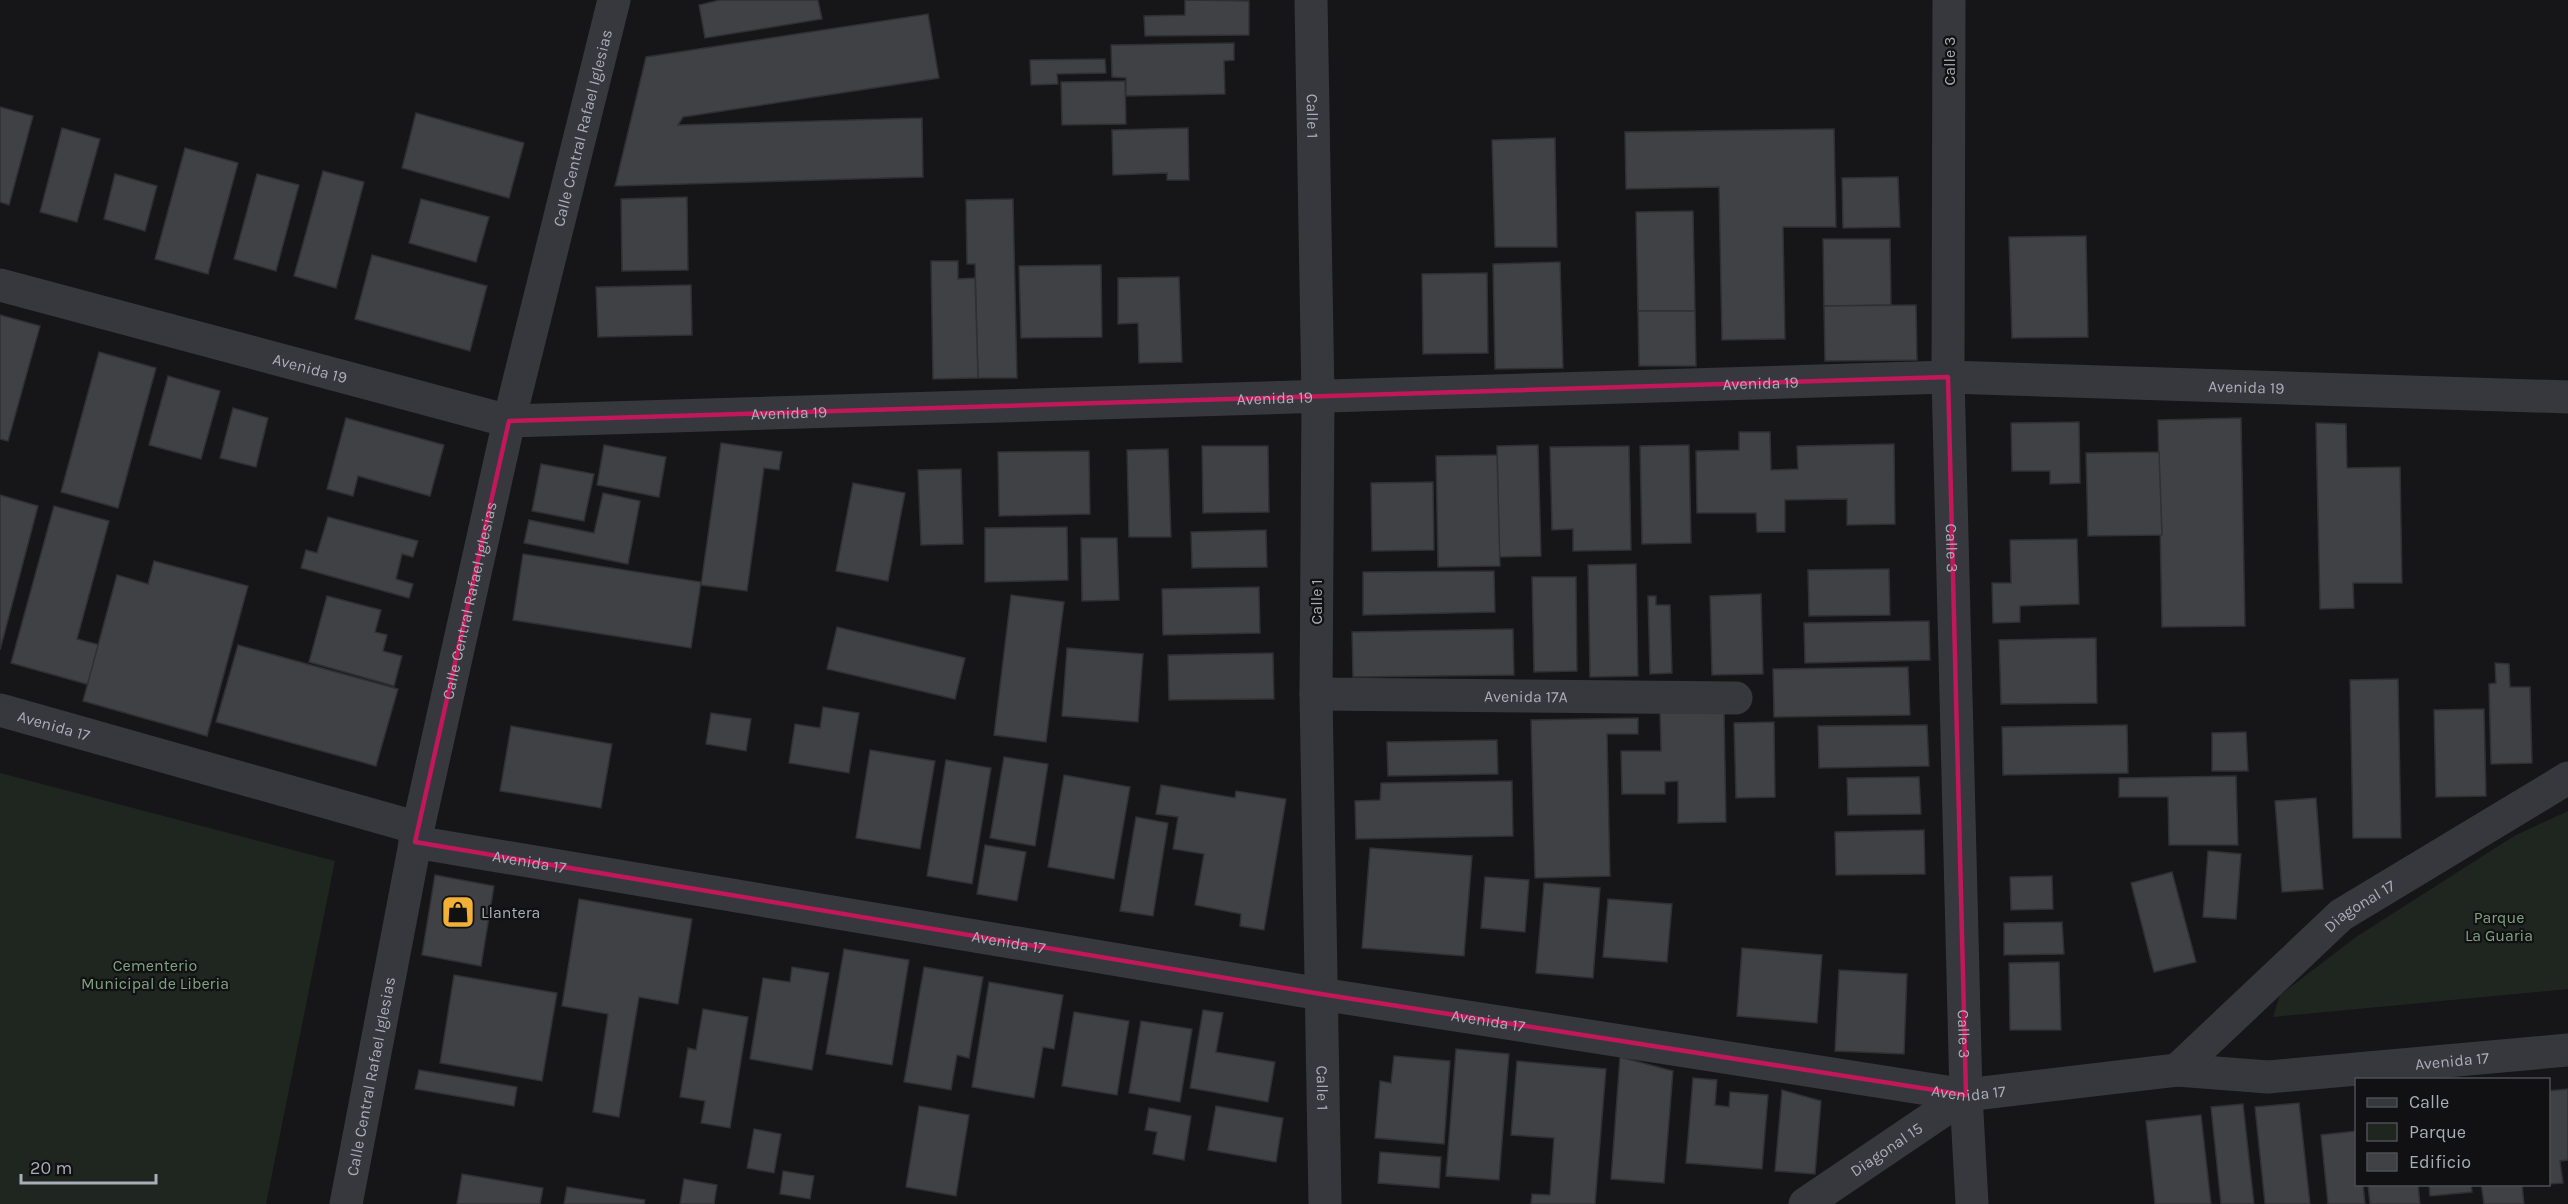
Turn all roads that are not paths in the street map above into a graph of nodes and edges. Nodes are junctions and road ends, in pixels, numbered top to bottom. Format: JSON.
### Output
{"nodes":[{"id":1,"x":614,"y":0,"type":"edge"},
{"id":2,"x":1311,"y":0,"type":"edge"},
{"id":3,"x":1949,"y":0,"type":"edge"},
{"id":4,"x":0,"y":285,"type":"edge"},
{"id":5,"x":1948,"y":377,"type":"junction"},
{"id":6,"x":1318,"y":397,"type":"junction"},
{"id":7,"x":2568,"y":397,"type":"edge"},
{"id":8,"x":509,"y":421,"type":"junction"},
{"id":9,"x":1316,"y":694,"type":"junction"},
{"id":10,"x":1736,"y":698,"type":"dead end"},
{"id":11,"x":0,"y":710,"type":"edge"},
{"id":12,"x":2568,"y":778,"type":"edge"},
{"id":13,"x":416,"y":835,"type":"junction"},
{"id":14,"x":1321,"y":994,"type":"junction"},
{"id":15,"x":2568,"y":1050,"type":"edge"},
{"id":16,"x":2177,"y":1070,"type":"junction"},
{"id":17,"x":1966,"y":1095,"type":"junction"},
{"id":18,"x":346,"y":1204,"type":"edge"},
{"id":19,"x":1325,"y":1204,"type":"edge"},
{"id":20,"x":1805,"y":1204,"type":"edge"},
{"id":21,"x":1972,"y":1204,"type":"edge"}],
"edges":[{"from":1,"to":8,"type":"street","name":"Calle Central Rafael Iglesias"},
{"from":2,"to":6,"type":"street","name":"Calle 1"},
{"from":3,"to":5,"type":"street","name":"Calle 3"},
{"from":4,"to":8,"type":"street","name":"Avenida 19"},
{"from":5,"to":6,"type":"street","name":"Avenida 19"},
{"from":5,"to":7,"type":"street","name":"Avenida 19"},
{"from":5,"to":17,"type":"street","name":"Calle 3"},
{"from":6,"to":8,"type":"street","name":"Avenida 19"},
{"from":6,"to":9,"type":"street","name":"Calle 1"},
{"from":8,"to":13,"type":"street","name":"Calle Central Rafael Iglesias"},
{"from":9,"to":10,"type":"street","name":"Avenida 17A"},
{"from":9,"to":14,"type":"street","name":"Calle 1"},
{"from":11,"to":13,"type":"street","name":"Avenida 17"},
{"from":12,"to":16,"type":"street","name":"Diagonal 17"},
{"from":13,"to":14,"type":"street","name":"Avenida 17"},
{"from":13,"to":18,"type":"street","name":"Calle Central Rafael Iglesias"},
{"from":14,"to":17,"type":"street","name":"Avenida 17"},
{"from":14,"to":19,"type":"street","name":"Calle 1"},
{"from":15,"to":16,"type":"street","name":"Avenida 17"},
{"from":16,"to":17,"type":"street","name":"Avenida 17"},
{"from":17,"to":20,"type":"street","name":"Diagonal 15"},
{"from":17,"to":21,"type":"street","name":"Calle 3"}]}
